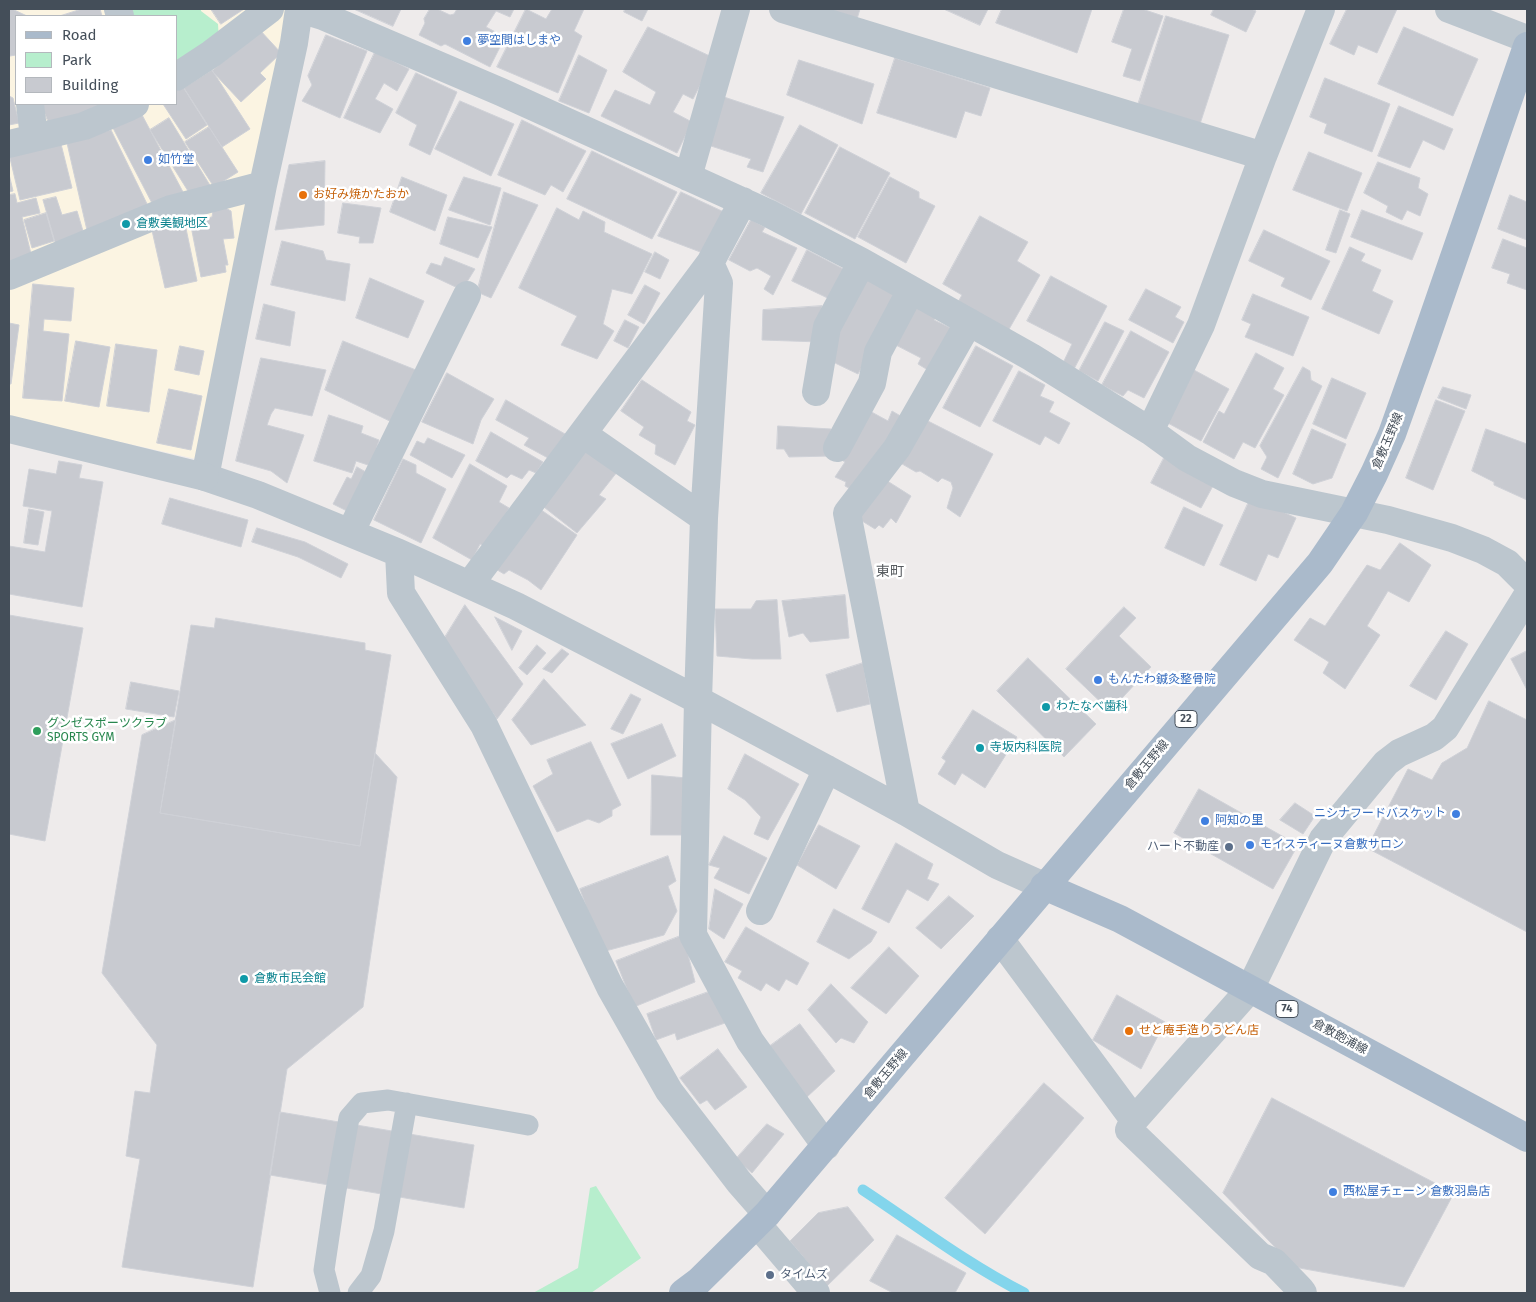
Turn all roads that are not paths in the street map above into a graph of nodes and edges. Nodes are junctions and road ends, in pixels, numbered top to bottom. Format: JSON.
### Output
{"nodes":[{"id":1,"x":270,"y":9,"type":"edge"},
{"id":2,"x":300,"y":9,"type":"edge"},
{"id":3,"x":736,"y":9,"type":"edge"},
{"id":4,"x":783,"y":9,"type":"edge"},
{"id":5,"x":1321,"y":9,"type":"edge"},
{"id":6,"x":1449,"y":9,"type":"edge"},
{"id":7,"x":1527,"y":39,"type":"edge"},
{"id":8,"x":1527,"y":46,"type":"edge"},
{"id":9,"x":178,"y":76,"type":"edge"},
{"id":10,"x":30,"y":105,"type":"edge"},
{"id":11,"x":133,"y":105,"type":"edge"},
{"id":12,"x":34,"y":137,"type":"junction"},
{"id":13,"x":9,"y":144,"type":"edge"},
{"id":14,"x":1263,"y":156,"type":"junction"},
{"id":15,"x":688,"y":177,"type":"junction"},
{"id":16,"x":263,"y":185,"type":"junction"},
{"id":17,"x":743,"y":201,"type":"junction"},
{"id":18,"x":862,"y":262,"type":"junction"},
{"id":19,"x":710,"y":263,"type":"junction"},
{"id":20,"x":9,"y":276,"type":"edge"},
{"id":21,"x":911,"y":290,"type":"junction"},
{"id":22,"x":467,"y":295,"type":"dead end"},
{"id":23,"x":970,"y":322,"type":"junction"},
{"id":24,"x":816,"y":392,"type":"dead end"},
{"id":25,"x":9,"y":430,"type":"edge"},
{"id":26,"x":1150,"y":431,"type":"junction"},
{"id":27,"x":583,"y":434,"type":"junction"},
{"id":28,"x":837,"y":448,"type":"dead end"},
{"id":29,"x":205,"y":477,"type":"junction"},
{"id":30,"x":1354,"y":513,"type":"junction"},
{"id":31,"x":704,"y":518,"type":"junction"},
{"id":32,"x":350,"y":533,"type":"junction"},
{"id":33,"x":399,"y":553,"type":"junction"},
{"id":34,"x":1527,"y":583,"type":"edge"},
{"id":35,"x":470,"y":584,"type":"junction"},
{"id":36,"x":1527,"y":596,"type":"edge"},
{"id":37,"x":698,"y":700,"type":"junction"},
{"id":38,"x":827,"y":770,"type":"junction"},
{"id":39,"x":906,"y":812,"type":"junction"},
{"id":40,"x":1044,"y":886,"type":"junction"},
{"id":41,"x":760,"y":911,"type":"dead end"},
{"id":42,"x":1000,"y":939,"type":"junction"},
{"id":43,"x":1250,"y":989,"type":"junction"},
{"id":44,"x":407,"y":1103,"type":"junction"},
{"id":45,"x":1134,"y":1120,"type":"junction"},
{"id":46,"x":528,"y":1125,"type":"dead end"},
{"id":47,"x":1527,"y":1138,"type":"edge"},
{"id":48,"x":826,"y":1146,"type":"junction"},
{"id":49,"x":762,"y":1219,"type":"junction"},
{"id":50,"x":330,"y":1293,"type":"edge"},
{"id":51,"x":358,"y":1293,"type":"edge"},
{"id":52,"x":683,"y":1293,"type":"edge"},
{"id":53,"x":816,"y":1293,"type":"edge"},
{"id":54,"x":1303,"y":1293,"type":"edge"}],
"edges":[{"from":1,"to":9,"type":"street"},
{"from":2,"to":15,"type":"street"},
{"from":2,"to":16,"type":"street"},
{"from":3,"to":15,"type":"street"},
{"from":4,"to":14,"type":"street"},
{"from":5,"to":14,"type":"street"},
{"from":6,"to":7,"type":"street"},
{"from":8,"to":30,"type":"main road","name":"倉敷玉野線","number":"22"},
{"from":10,"to":12,"type":"street"},
{"from":11,"to":12,"type":"street"},
{"from":12,"to":13,"type":"street"},
{"from":14,"to":26,"type":"street"},
{"from":15,"to":17,"type":"street"},
{"from":16,"to":20,"type":"street"},
{"from":16,"to":29,"type":"street"},
{"from":17,"to":18,"type":"street"},
{"from":17,"to":19,"type":"street"},
{"from":18,"to":21,"type":"street"},
{"from":18,"to":24,"type":"street"},
{"from":19,"to":27,"type":"street"},
{"from":19,"to":31,"type":"street"},
{"from":21,"to":23,"type":"street"},
{"from":21,"to":28,"type":"street"},
{"from":22,"to":32,"type":"street"},
{"from":23,"to":26,"type":"street"},
{"from":23,"to":39,"type":"street"},
{"from":25,"to":29,"type":"street"},
{"from":26,"to":30,"type":"street"},
{"from":27,"to":31,"type":"street"},
{"from":27,"to":35,"type":"street"},
{"from":29,"to":32,"type":"street"},
{"from":30,"to":34,"type":"street"},
{"from":30,"to":40,"type":"main road","name":"倉敷玉野線","number":"22"},
{"from":31,"to":37,"type":"street"},
{"from":32,"to":33,"type":"street"},
{"from":33,"to":35,"type":"street"},
{"from":33,"to":49,"type":"street"},
{"from":35,"to":37,"type":"street"},
{"from":36,"to":43,"type":"street"},
{"from":37,"to":38,"type":"street"},
{"from":37,"to":48,"type":"street"},
{"from":38,"to":39,"type":"street"},
{"from":38,"to":41,"type":"street"},
{"from":39,"to":40,"type":"street"},
{"from":40,"to":42,"type":"main road","name":"倉敷玉野線","number":"22"},
{"from":40,"to":43,"type":"main road","name":"倉敷飽浦線","number":"74"},
{"from":42,"to":45,"type":"street"},
{"from":42,"to":48,"type":"main road","name":"倉敷玉野線","number":"22"},
{"from":43,"to":45,"type":"street"},
{"from":43,"to":47,"type":"main road","name":"倉敷飽浦線","number":"74"},
{"from":44,"to":46,"type":"lane"},
{"from":44,"to":50,"type":"lane"},
{"from":44,"to":51,"type":"lane"},
{"from":45,"to":54,"type":"street"},
{"from":48,"to":49,"type":"main road","name":"倉敷玉野線","number":"22"},
{"from":49,"to":52,"type":"main road","name":"倉敷玉野線","number":"22"},
{"from":49,"to":53,"type":"street"}]}
